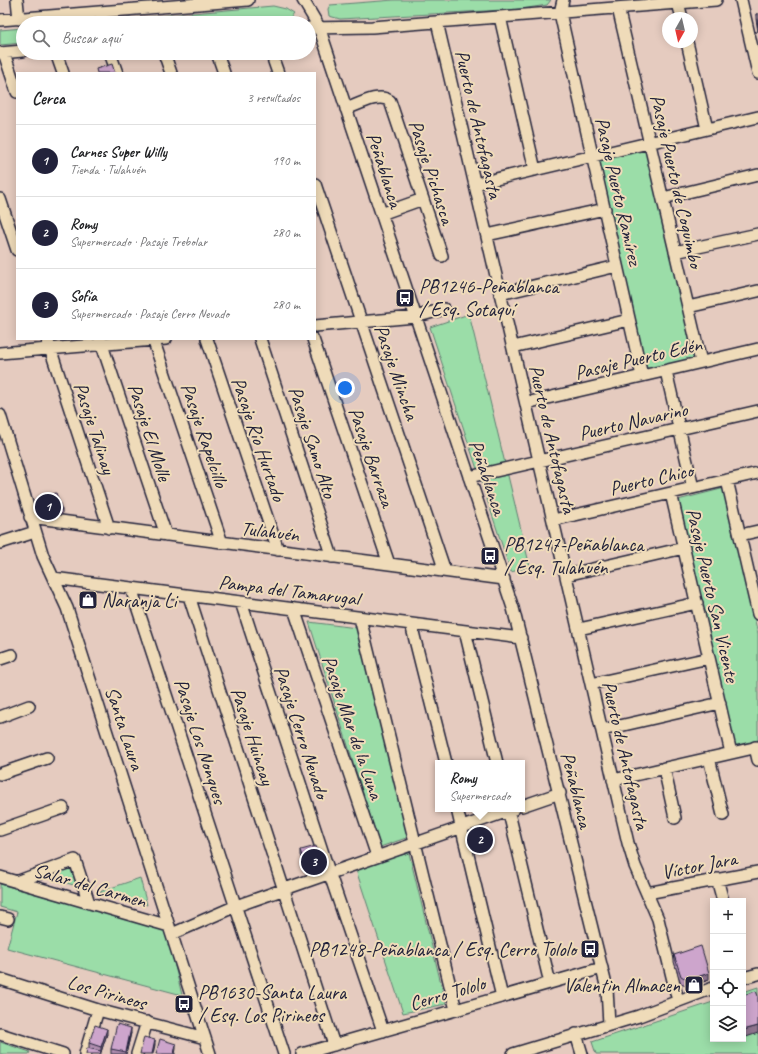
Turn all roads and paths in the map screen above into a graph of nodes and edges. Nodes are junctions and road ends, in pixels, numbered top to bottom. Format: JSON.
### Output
{"nodes":[{"id":1,"x":17,"y":0,"type":"edge"},
{"id":2,"x":248,"y":0,"type":"edge"},
{"id":3,"x":303,"y":0,"type":"edge"},
{"id":4,"x":563,"y":0,"type":"edge"},
{"id":5,"x":716,"y":0,"type":"edge"},
{"id":6,"x":741,"y":0,"type":"edge"},
{"id":7,"x":187,"y":2,"type":"edge"},
{"id":8,"x":678,"y":3,"type":"junction"},
{"id":9,"x":618,"y":8,"type":"junction"},
{"id":10,"x":680,"y":12,"type":"edge"},
{"id":11,"x":560,"y":13,"type":"junction"},
{"id":12,"x":19,"y":16,"type":"edge"},
{"id":13,"x":40,"y":16,"type":"edge"},
{"id":14,"x":310,"y":16,"type":"edge"},
{"id":15,"x":500,"y":17,"type":"junction"},
{"id":16,"x":16,"y":18,"type":"edge"},
{"id":17,"x":0,"y":20,"type":"edge"},
{"id":18,"x":437,"y":22,"type":"junction"},
{"id":19,"x":316,"y":27,"type":"edge"},
{"id":20,"x":316,"y":32,"type":"edge"},
{"id":21,"x":688,"y":48,"type":"edge"},
{"id":22,"x":16,"y":52,"type":"edge"},
{"id":23,"x":2,"y":53,"type":"edge"},
{"id":24,"x":58,"y":60,"type":"edge"},
{"id":25,"x":112,"y":60,"type":"edge"},
{"id":26,"x":166,"y":60,"type":"edge"},
{"id":27,"x":219,"y":60,"type":"edge"},
{"id":28,"x":273,"y":60,"type":"edge"},
{"id":29,"x":63,"y":72,"type":"edge"},
{"id":30,"x":117,"y":72,"type":"edge"},
{"id":31,"x":170,"y":72,"type":"edge"},
{"id":32,"x":224,"y":72,"type":"edge"},
{"id":33,"x":278,"y":72,"type":"edge"},
{"id":34,"x":758,"y":73,"type":"edge"},
{"id":35,"x":16,"y":89,"type":"edge"},
{"id":36,"x":346,"y":109,"type":"junction"},
{"id":37,"x":758,"y":117,"type":"edge"},
{"id":38,"x":707,"y":129,"type":"junction"},
{"id":39,"x":650,"y":143,"type":"junction"},
{"id":40,"x":593,"y":156,"type":"junction"},
{"id":41,"x":536,"y":170,"type":"junction"},
{"id":42,"x":758,"y":175,"type":"edge"},
{"id":43,"x":475,"y":184,"type":"junction"},
{"id":44,"x":316,"y":187,"type":"edge"},
{"id":45,"x":663,"y":198,"type":"junction"},
{"id":46,"x":0,"y":199,"type":"edge"},
{"id":47,"x":423,"y":200,"type":"junction"},
{"id":48,"x":605,"y":209,"type":"junction"},
{"id":49,"x":381,"y":214,"type":"junction"},
{"id":50,"x":758,"y":234,"type":"edge"},
{"id":51,"x":487,"y":235,"type":"junction"},
{"id":52,"x":16,"y":247,"type":"edge"},
{"id":53,"x":675,"y":252,"type":"junction"},
{"id":54,"x":442,"y":256,"type":"dead end"},
{"id":55,"x":617,"y":266,"type":"junction"},
{"id":56,"x":758,"y":291,"type":"edge"},
{"id":57,"x":500,"y":294,"type":"junction"},
{"id":58,"x":688,"y":307,"type":"junction"},
{"id":59,"x":444,"y":309,"type":"dead end"},
{"id":60,"x":415,"y":318,"type":"junction"},
{"id":61,"x":629,"y":320,"type":"junction"},
{"id":62,"x":361,"y":322,"type":"junction"},
{"id":63,"x":316,"y":326,"type":"edge"},
{"id":64,"x":153,"y":340,"type":"edge"},
{"id":65,"x":207,"y":340,"type":"edge"},
{"id":66,"x":260,"y":340,"type":"edge"},
{"id":67,"x":313,"y":340,"type":"edge"},
{"id":68,"x":101,"y":342,"type":"edge"},
{"id":69,"x":48,"y":344,"type":"edge"},
{"id":70,"x":513,"y":347,"type":"junction"},
{"id":71,"x":758,"y":349,"type":"edge"},
{"id":72,"x":0,"y":353,"type":"edge"},
{"id":73,"x":701,"y":362,"type":"junction"},
{"id":74,"x":666,"y":371,"type":"junction"},
{"id":75,"x":642,"y":376,"type":"junction"},
{"id":76,"x":526,"y":403,"type":"junction"},
{"id":77,"x":758,"y":411,"type":"edge"},
{"id":78,"x":0,"y":415,"type":"edge"},
{"id":79,"x":679,"y":429,"type":"junction"},
{"id":80,"x":539,"y":461,"type":"junction"},
{"id":81,"x":758,"y":473,"type":"edge"},
{"id":82,"x":469,"y":477,"type":"junction"},
{"id":83,"x":728,"y":480,"type":"junction"},
{"id":84,"x":693,"y":488,"type":"junction"},
{"id":85,"x":671,"y":493,"type":"junction"},
{"id":86,"x":30,"y":517,"type":"junction"},
{"id":87,"x":553,"y":520,"type":"junction"},
{"id":88,"x":109,"y":528,"type":"junction"},
{"id":89,"x":758,"y":531,"type":"edge"},
{"id":90,"x":35,"y":532,"type":"junction"},
{"id":91,"x":166,"y":535,"type":"junction"},
{"id":92,"x":740,"y":535,"type":"junction"},
{"id":93,"x":0,"y":543,"type":"edge"},
{"id":94,"x":222,"y":543,"type":"junction"},
{"id":95,"x":684,"y":548,"type":"junction"},
{"id":96,"x":278,"y":550,"type":"junction"},
{"id":97,"x":332,"y":557,"type":"junction"},
{"id":98,"x":389,"y":564,"type":"junction"},
{"id":99,"x":445,"y":571,"type":"junction"},
{"id":100,"x":566,"y":575,"type":"junction"},
{"id":101,"x":53,"y":578,"type":"junction"},
{"id":102,"x":504,"y":579,"type":"junction"},
{"id":103,"x":131,"y":588,"type":"junction"},
{"id":104,"x":755,"y":590,"type":"edge"},
{"id":105,"x":189,"y":596,"type":"junction"},
{"id":106,"x":241,"y":602,"type":"junction"},
{"id":107,"x":697,"y":604,"type":"junction"},
{"id":108,"x":294,"y":609,"type":"junction"},
{"id":109,"x":758,"y":614,"type":"edge"},
{"id":110,"x":360,"y":618,"type":"junction"},
{"id":111,"x":411,"y":624,"type":"junction"},
{"id":112,"x":578,"y":630,"type":"junction"},
{"id":113,"x":465,"y":631,"type":"junction"},
{"id":114,"x":521,"y":638,"type":"junction"},
{"id":115,"x":12,"y":655,"type":"dead end"},
{"id":116,"x":709,"y":658,"type":"junction"},
{"id":117,"x":0,"y":659,"type":"edge"},
{"id":118,"x":591,"y":684,"type":"junction"},
{"id":119,"x":720,"y":703,"type":"junction"},
{"id":120,"x":29,"y":706,"type":"dead end"},
{"id":121,"x":0,"y":716,"type":"edge"},
{"id":122,"x":602,"y":730,"type":"junction"},
{"id":123,"x":756,"y":747,"type":"edge"},
{"id":124,"x":731,"y":753,"type":"junction"},
{"id":125,"x":47,"y":758,"type":"dead end"},
{"id":126,"x":709,"y":758,"type":"junction"},
{"id":127,"x":445,"y":760,"type":"edge"},
{"id":128,"x":496,"y":760,"type":"edge"},
{"id":129,"x":758,"y":760,"type":"edge"},
{"id":130,"x":664,"y":768,"type":"junction"},
{"id":131,"x":0,"y":774,"type":"edge"},
{"id":132,"x":613,"y":780,"type":"junction"},
{"id":133,"x":560,"y":793,"type":"junction"},
{"id":134,"x":525,"y":805,"type":"edge"},
{"id":135,"x":63,"y":808,"type":"dead end"},
{"id":136,"x":458,"y":812,"type":"edge"},
{"id":137,"x":504,"y":812,"type":"edge"},
{"id":138,"x":510,"y":812,"type":"edge"},
{"id":139,"x":723,"y":815,"type":"dead end"},
{"id":140,"x":675,"y":818,"type":"dead end"},
{"id":141,"x":462,"y":827,"type":"junction"},
{"id":142,"x":0,"y":830,"type":"edge"},
{"id":143,"x":415,"y":843,"type":"junction"},
{"id":144,"x":377,"y":856,"type":"junction"},
{"id":145,"x":329,"y":872,"type":"junction"},
{"id":146,"x":758,"y":872,"type":"edge"},
{"id":147,"x":0,"y":877,"type":"edge"},
{"id":148,"x":716,"y":880,"type":"junction"},
{"id":149,"x":16,"y":882,"type":"junction"},
{"id":150,"x":283,"y":888,"type":"junction"},
{"id":151,"x":647,"y":893,"type":"junction"},
{"id":152,"x":721,"y":898,"type":"edge"},
{"id":153,"x":89,"y":903,"type":"junction"},
{"id":154,"x":236,"y":906,"type":"junction"},
{"id":155,"x":171,"y":930,"type":"junction"},
{"id":156,"x":602,"y":968,"type":"junction"},
{"id":157,"x":758,"y":974,"type":"edge"},
{"id":158,"x":746,"y":976,"type":"edge"},
{"id":159,"x":0,"y":980,"type":"edge"},
{"id":160,"x":550,"y":983,"type":"junction"},
{"id":161,"x":710,"y":989,"type":"edge"},
{"id":162,"x":502,"y":997,"type":"junction"},
{"id":163,"x":678,"y":1001,"type":"junction"},
{"id":164,"x":98,"y":1010,"type":"junction"},
{"id":165,"x":456,"y":1010,"type":"junction"},
{"id":166,"x":146,"y":1022,"type":"junction"},
{"id":167,"x":609,"y":1024,"type":"junction"},
{"id":168,"x":383,"y":1031,"type":"junction"},
{"id":169,"x":0,"y":1034,"type":"edge"},
{"id":170,"x":576,"y":1034,"type":"junction"},
{"id":171,"x":205,"y":1038,"type":"junction"},
{"id":172,"x":334,"y":1045,"type":"junction"},
{"id":173,"x":34,"y":1050,"type":"edge"},
{"id":174,"x":63,"y":1054,"type":"edge"},
{"id":175,"x":85,"y":1054,"type":"edge"},
{"id":176,"x":137,"y":1054,"type":"edge"},
{"id":177,"x":210,"y":1054,"type":"edge"},
{"id":178,"x":284,"y":1054,"type":"edge"},
{"id":179,"x":302,"y":1054,"type":"edge"},
{"id":180,"x":513,"y":1054,"type":"edge"},
{"id":181,"x":582,"y":1054,"type":"edge"}],
"edges":[{"from":1,"to":12,"type":"street"},
{"from":2,"to":7,"type":"street"},
{"from":3,"to":14,"type":"street","name":"Peñablanca"},
{"from":4,"to":11,"type":"street"},
{"from":5,"to":8,"type":"street"},
{"from":6,"to":34,"type":"street"},
{"from":7,"to":13,"type":"street"},
{"from":8,"to":9,"type":"street"},
{"from":8,"to":10,"type":"street"},
{"from":9,"to":11,"type":"street"},
{"from":9,"to":39,"type":"street","name":"Pasaje Puerto de Coquimbo"},
{"from":11,"to":15,"type":"street"},
{"from":11,"to":40,"type":"street","name":"Pasaje Puerto Ramírez"},
{"from":15,"to":18,"type":"street"},
{"from":15,"to":41,"type":"street"},
{"from":16,"to":17,"type":"street"},
{"from":18,"to":19,"type":"street"},
{"from":18,"to":43,"type":"street","name":"Puerto de Antofagasta"},
{"from":20,"to":36,"type":"street","name":"Peñablanca"},
{"from":21,"to":38,"type":"street"},
{"from":22,"to":23,"type":"street"},
{"from":23,"to":35,"type":"street"},
{"from":24,"to":29,"type":"street"},
{"from":25,"to":30,"type":"street"},
{"from":26,"to":31,"type":"street"},
{"from":27,"to":32,"type":"street"},
{"from":28,"to":33,"type":"street"},
{"from":36,"to":47,"type":"street","name":"Pasaje Pichasca"},
{"from":36,"to":49,"type":"street","name":"Peñablanca"},
{"from":37,"to":38,"type":"street"},
{"from":38,"to":39,"type":"street"},
{"from":39,"to":40,"type":"street"},
{"from":39,"to":45,"type":"street","name":"Pasaje Puerto de Coquimbo"},
{"from":40,"to":41,"type":"street"},
{"from":40,"to":48,"type":"street","name":"Pasaje Puerto Ramírez"},
{"from":41,"to":43,"type":"street"},
{"from":42,"to":45,"type":"street"},
{"from":43,"to":51,"type":"street","name":"Puerto de Antofagasta"},
{"from":44,"to":62,"type":"street","name":"Pasaje Mincha"},
{"from":45,"to":53,"type":"street","name":"Pasaje Puerto de Coquimbo"},
{"from":46,"to":52,"type":"street"},
{"from":47,"to":49,"type":"street"},
{"from":47,"to":54,"type":"street","name":"Pasaje Pichasca"},
{"from":48,"to":51,"type":"street"},
{"from":48,"to":55,"type":"street","name":"Pasaje Puerto Ramírez"},
{"from":49,"to":60,"type":"street","name":"Peñablanca"},
{"from":50,"to":53,"type":"street"},
{"from":51,"to":57,"type":"street","name":"Puerto de Antofagasta"},
{"from":53,"to":58,"type":"street","name":"Pasaje Puerto de Coquimbo"},
{"from":55,"to":57,"type":"street"},
{"from":55,"to":61,"type":"street","name":"Pasaje Puerto Ramírez"},
{"from":56,"to":58,"type":"street"},
{"from":57,"to":70,"type":"street","name":"Puerto de Antofagasta"},
{"from":58,"to":73,"type":"street","name":"Pasaje Puerto de Coquimbo"},
{"from":59,"to":60,"type":"street"},
{"from":60,"to":62,"type":"street"},
{"from":60,"to":82,"type":"street","name":"Peñablanca"},
{"from":61,"to":70,"type":"street"},
{"from":61,"to":75,"type":"street","name":"Pasaje Puerto Ramírez"},
{"from":62,"to":63,"type":"street"},
{"from":62,"to":99,"type":"street","name":"Pasaje Mincha"},
{"from":64,"to":68,"type":"street"},
{"from":64,"to":94,"type":"street","name":"Pasaje Rapelcillo"},
{"from":65,"to":96,"type":"street","name":"Pasaje Río Hurtado"},
{"from":66,"to":97,"type":"street","name":"Pasaje Samo Alto"},
{"from":67,"to":98,"type":"street","name":"Pasaje Barraza"},
{"from":68,"to":69,"type":"street"},
{"from":68,"to":91,"type":"street","name":"Pasaje El Molle"},
{"from":69,"to":72,"type":"street"},
{"from":69,"to":88,"type":"street","name":"Pasaje Talinay"},
{"from":70,"to":76,"type":"street","name":"Puerto de Antofagasta"},
{"from":71,"to":73,"type":"street","name":"Pasaje Puerto Edén"},
{"from":73,"to":74,"type":"street","name":"Pasaje Puerto Edén"},
{"from":74,"to":75,"type":"street","name":"Pasaje Puerto Edén"},
{"from":74,"to":79,"type":"street"},
{"from":75,"to":76,"type":"street","name":"Pasaje Puerto Edén"},
{"from":76,"to":80,"type":"street","name":"Puerto de Antofagasta"},
{"from":77,"to":79,"type":"street","name":"Puerto Navarino"},
{"from":78,"to":86,"type":"street","name":"Santa Laura"},
{"from":79,"to":80,"type":"street","name":"Puerto Navarino"},
{"from":79,"to":84,"type":"street"},
{"from":80,"to":82,"type":"street","name":"Puerto Navarino"},
{"from":80,"to":87,"type":"street","name":"Puerto de Antofagasta"},
{"from":81,"to":83,"type":"street","name":"Puerto Chico"},
{"from":82,"to":102,"type":"street","name":"Peñablanca"},
{"from":83,"to":84,"type":"street","name":"Puerto Chico"},
{"from":83,"to":92,"type":"street"},
{"from":84,"to":85,"type":"street","name":"Puerto Chico"},
{"from":85,"to":87,"type":"street","name":"Puerto Chico"},
{"from":85,"to":95,"type":"street","name":"Pasaje Puerto San Vicente"},
{"from":86,"to":88,"type":"street","name":"Tulahuén"},
{"from":86,"to":90,"type":"street","name":"Santa Laura"},
{"from":87,"to":100,"type":"street","name":"Puerto de Antofagasta"},
{"from":88,"to":91,"type":"street","name":"Tulahuén"},
{"from":89,"to":92,"type":"street"},
{"from":90,"to":93,"type":"street"},
{"from":90,"to":101,"type":"street","name":"Santa Laura"},
{"from":91,"to":94,"type":"street","name":"Tulahuén"},
{"from":92,"to":104,"type":"street"},
{"from":94,"to":96,"type":"street","name":"Tulahuén"},
{"from":95,"to":100,"type":"street"},
{"from":95,"to":107,"type":"street","name":"Pasaje Puerto San Vicente"},
{"from":96,"to":97,"type":"street","name":"Tulahuén"},
{"from":97,"to":98,"type":"street","name":"Tulahuén"},
{"from":98,"to":99,"type":"street","name":"Tulahuén"},
{"from":99,"to":102,"type":"street","name":"Tulahuén"},
{"from":100,"to":112,"type":"street","name":"Puerto de Antofagasta"},
{"from":101,"to":103,"type":"street","name":"Pampa del Tamarugal"},
{"from":101,"to":155,"type":"street","name":"Santa Laura"},
{"from":102,"to":114,"type":"street","name":"Peñablanca"},
{"from":103,"to":105,"type":"street","name":"Pampa del Tamarugal"},
{"from":103,"to":154,"type":"street","name":"Pasaje Los Nonques"},
{"from":104,"to":109,"type":"street"},
{"from":105,"to":106,"type":"street","name":"Pampa del Tamarugal"},
{"from":105,"to":150,"type":"street","name":"Pasaje Huincay"},
{"from":106,"to":108,"type":"street","name":"Pampa del Tamarugal"},
{"from":106,"to":145,"type":"street","name":"Pasaje Cerro Nevado"},
{"from":107,"to":112,"type":"street"},
{"from":107,"to":116,"type":"street","name":"Pasaje Puerto San Vicente"},
{"from":108,"to":110,"type":"street","name":"Pampa del Tamarugal"},
{"from":108,"to":144,"type":"street","name":"Pasaje Mar de la Luna"},
{"from":110,"to":111,"type":"street","name":"Pampa del Tamarugal"},
{"from":110,"to":143,"type":"street"},
{"from":111,"to":113,"type":"street","name":"Pampa del Tamarugal"},
{"from":111,"to":127,"type":"street"},
{"from":112,"to":118,"type":"street","name":"Puerto de Antofagasta"},
{"from":113,"to":114,"type":"street","name":"Pampa del Tamarugal"},
{"from":113,"to":128,"type":"street"},
{"from":114,"to":133,"type":"street","name":"Peñablanca"},
{"from":115,"to":117,"type":"street"},
{"from":116,"to":118,"type":"street"},
{"from":116,"to":119,"type":"street","name":"Pasaje Puerto San Vicente"},
{"from":118,"to":122,"type":"street","name":"Puerto de Antofagasta"},
{"from":119,"to":122,"type":"street"},
{"from":119,"to":124,"type":"street","name":"Pasaje Puerto San Vicente"},
{"from":120,"to":121,"type":"street"},
{"from":122,"to":132,"type":"street","name":"Puerto de Antofagasta"},
{"from":123,"to":124,"type":"street"},
{"from":123,"to":129,"type":"street"},
{"from":124,"to":126,"type":"street"},
{"from":125,"to":131,"type":"street"},
{"from":126,"to":130,"type":"street"},
{"from":126,"to":139,"type":"street"},
{"from":130,"to":132,"type":"street"},
{"from":130,"to":140,"type":"street"},
{"from":132,"to":151,"type":"street","name":"Puerto de Antofagasta"},
{"from":133,"to":134,"type":"street"},
{"from":133,"to":156,"type":"street","name":"Peñablanca"},
{"from":135,"to":142,"type":"street"},
{"from":136,"to":141,"type":"street"},
{"from":137,"to":141,"type":"street"},
{"from":138,"to":160,"type":"street"},
{"from":141,"to":143,"type":"street"},
{"from":141,"to":162,"type":"street"},
{"from":143,"to":144,"type":"street"},
{"from":143,"to":165,"type":"street"},
{"from":144,"to":145,"type":"street"},
{"from":145,"to":150,"type":"street"},
{"from":145,"to":168,"type":"street","name":"Pasaje Cerro Nevado"},
{"from":146,"to":148,"type":"street","name":"Víctor Jara"},
{"from":147,"to":149,"type":"street","name":"Salar del Carmen"},
{"from":148,"to":151,"type":"street","name":"Víctor Jara"},
{"from":148,"to":152,"type":"street"},
{"from":149,"to":153,"type":"street","name":"Salar del Carmen"},
{"from":149,"to":153,"type":"street"},
{"from":150,"to":154,"type":"street"},
{"from":150,"to":172,"type":"street","name":"Pasaje Huincay"},
{"from":151,"to":163,"type":"street","name":"Puerto de Antofagasta"},
{"from":153,"to":155,"type":"street","name":"Salar del Carmen"},
{"from":154,"to":155,"type":"street"},
{"from":154,"to":178,"type":"street","name":"Pasaje Los Nonques"},
{"from":155,"to":171,"type":"street","name":"Santa Laura"},
{"from":156,"to":160,"type":"street","name":"Cerro Tololo"},
{"from":156,"to":167,"type":"street","name":"Peñablanca"},
{"from":157,"to":158,"type":"street"},
{"from":159,"to":164,"type":"street","name":"Los Pirineos"},
{"from":160,"to":162,"type":"street","name":"Cerro Tololo"},
{"from":161,"to":163,"type":"street"},
{"from":162,"to":165,"type":"street","name":"Cerro Tololo"},
{"from":163,"to":167,"type":"street"},
{"from":164,"to":166,"type":"street","name":"Los Pirineos"},
{"from":164,"to":175,"type":"street"},
{"from":165,"to":168,"type":"street","name":"Cerro Tololo"},
{"from":166,"to":171,"type":"street","name":"Los Pirineos"},
{"from":166,"to":176,"type":"street"},
{"from":167,"to":170,"type":"street"},
{"from":168,"to":172,"type":"street","name":"Cerro Tololo"},
{"from":169,"to":173,"type":"street"},
{"from":170,"to":180,"type":"street"},
{"from":170,"to":181,"type":"street"},
{"from":171,"to":177,"type":"street","name":"Santa Laura"},
{"from":172,"to":179,"type":"street","name":"Cerro Tololo"},
{"from":173,"to":174,"type":"street"}]}
